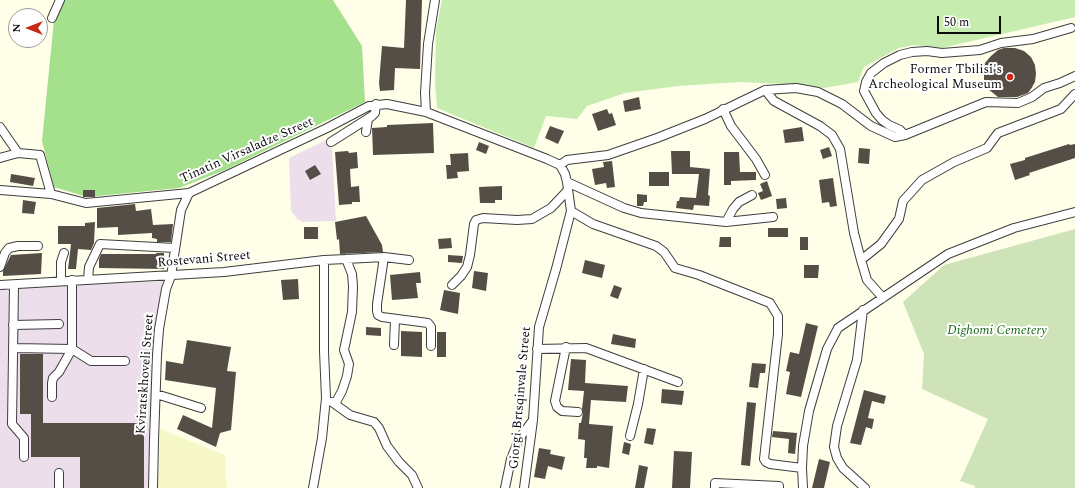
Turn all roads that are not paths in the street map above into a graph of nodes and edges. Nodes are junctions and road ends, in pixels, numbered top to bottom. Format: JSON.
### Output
{"nodes":[{"id":1,"x":60,"y":0,"type":"edge"},
{"id":2,"x":435,"y":0,"type":"edge"},
{"id":3,"x":52,"y":18,"type":"dead end"},
{"id":4,"x":1071,"y":28,"type":"dead end"},
{"id":5,"x":1075,"y":76,"type":"edge"},
{"id":6,"x":764,"y":90,"type":"junction"},
{"id":7,"x":1075,"y":94,"type":"edge"},
{"id":8,"x":376,"y":104,"type":"junction"},
{"id":9,"x":723,"y":109,"type":"junction"},
{"id":10,"x":426,"y":112,"type":"junction"},
{"id":11,"x":368,"y":119,"type":"junction"},
{"id":12,"x":0,"y":127,"type":"edge"},
{"id":13,"x":366,"y":132,"type":"dead end"},
{"id":14,"x":905,"y":135,"type":"junction"},
{"id":15,"x":331,"y":142,"type":"dead end"},
{"id":16,"x":18,"y":153,"type":"junction"},
{"id":17,"x":0,"y":158,"type":"edge"},
{"id":18,"x":560,"y":165,"type":"junction"},
{"id":19,"x":765,"y":175,"type":"dead end"},
{"id":20,"x":567,"y":186,"type":"junction"},
{"id":21,"x":0,"y":190,"type":"edge"},
{"id":22,"x":189,"y":193,"type":"junction"},
{"id":23,"x":51,"y":194,"type":"junction"},
{"id":24,"x":752,"y":195,"type":"dead end"},
{"id":25,"x":572,"y":211,"type":"junction"},
{"id":26,"x":1075,"y":212,"type":"edge"},
{"id":27,"x":773,"y":217,"type":"dead end"},
{"id":28,"x":726,"y":222,"type":"junction"},
{"id":29,"x":38,"y":246,"type":"dead end"},
{"id":30,"x":175,"y":248,"type":"junction"},
{"id":31,"x":64,"y":253,"type":"dead end"},
{"id":32,"x":384,"y":256,"type":"junction"},
{"id":33,"x":346,"y":259,"type":"junction"},
{"id":34,"x":324,"y":260,"type":"junction"},
{"id":35,"x":409,"y":260,"type":"dead end"},
{"id":36,"x":861,"y":260,"type":"junction"},
{"id":37,"x":0,"y":267,"type":"edge"},
{"id":38,"x":171,"y":276,"type":"junction"},
{"id":39,"x":72,"y":280,"type":"junction"},
{"id":40,"x":88,"y":280,"type":"junction"},
{"id":41,"x":61,"y":281,"type":"junction"},
{"id":42,"x":0,"y":285,"type":"edge"},
{"id":43,"x":14,"y":285,"type":"junction"},
{"id":44,"x":452,"y":285,"type":"dead end"},
{"id":45,"x":882,"y":298,"type":"junction"},
{"id":46,"x":863,"y":310,"type":"junction"},
{"id":47,"x":395,"y":319,"type":"junction"},
{"id":48,"x":13,"y":324,"type":"junction"},
{"id":49,"x":59,"y":324,"type":"dead end"},
{"id":50,"x":394,"y":345,"type":"dead end"},
{"id":51,"x":431,"y":346,"type":"dead end"},
{"id":52,"x":566,"y":347,"type":"junction"},
{"id":53,"x":13,"y":348,"type":"junction"},
{"id":54,"x":72,"y":349,"type":"junction"},
{"id":55,"x":537,"y":349,"type":"junction"},
{"id":56,"x":125,"y":361,"type":"dead end"},
{"id":57,"x":644,"y":369,"type":"junction"},
{"id":58,"x":678,"y":382,"type":"dead end"},
{"id":59,"x":156,"y":394,"type":"junction"},
{"id":60,"x":52,"y":397,"type":"dead end"},
{"id":61,"x":326,"y":398,"type":"junction"},
{"id":62,"x":335,"y":404,"type":"junction"},
{"id":63,"x":201,"y":408,"type":"dead end"},
{"id":64,"x":578,"y":412,"type":"dead end"},
{"id":65,"x":533,"y":420,"type":"junction"},
{"id":66,"x":630,"y":436,"type":"dead end"},
{"id":67,"x":24,"y":457,"type":"dead end"},
{"id":68,"x":802,"y":468,"type":"junction"},
{"id":69,"x":59,"y":473,"type":"dead end"},
{"id":70,"x":59,"y":488,"type":"edge"},
{"id":71,"x":153,"y":488,"type":"edge"},
{"id":72,"x":313,"y":488,"type":"edge"},
{"id":73,"x":418,"y":488,"type":"edge"},
{"id":74,"x":505,"y":488,"type":"edge"},
{"id":75,"x":524,"y":488,"type":"edge"},
{"id":76,"x":715,"y":488,"type":"edge"},
{"id":77,"x":779,"y":488,"type":"edge"},
{"id":78,"x":802,"y":488,"type":"edge"},
{"id":79,"x":865,"y":488,"type":"edge"}],
"edges":[{"from":1,"to":3,"type":"street"},
{"from":2,"to":10,"type":"street"},
{"from":4,"to":14,"type":"street"},
{"from":5,"to":14,"type":"street"},
{"from":6,"to":9,"type":"street"},
{"from":6,"to":14,"type":"street"},
{"from":6,"to":36,"type":"street"},
{"from":7,"to":36,"type":"street"},
{"from":8,"to":10,"type":"street","name":"Tinatin Virsaladze Street"},
{"from":8,"to":11,"type":"street"},
{"from":8,"to":22,"type":"street","name":"Tinatin Virsaladze Street"},
{"from":9,"to":18,"type":"street"},
{"from":9,"to":19,"type":"street"},
{"from":10,"to":18,"type":"street"},
{"from":11,"to":13,"type":"street"},
{"from":11,"to":15,"type":"street"},
{"from":12,"to":16,"type":"street"},
{"from":16,"to":17,"type":"street"},
{"from":16,"to":23,"type":"street"},
{"from":18,"to":20,"type":"street","name":"Giorgi Brtsqinvale Street"},
{"from":20,"to":25,"type":"street","name":"Giorgi Brtsqinvale Street"},
{"from":20,"to":28,"type":"street"},
{"from":20,"to":44,"type":"street"},
{"from":21,"to":23,"type":"street","name":"Tinatin Virsaladze Street"},
{"from":22,"to":23,"type":"street","name":"Tinatin Virsaladze Street"},
{"from":22,"to":30,"type":"street","name":"Kviratskhoveli Street"},
{"from":24,"to":28,"type":"street"},
{"from":25,"to":55,"type":"street","name":"Giorgi Brtsqinvale Street"},
{"from":25,"to":68,"type":"street"},
{"from":26,"to":45,"type":"street"},
{"from":27,"to":28,"type":"street"},
{"from":29,"to":37,"type":"street"},
{"from":30,"to":38,"type":"street","name":"Kviratskhoveli Street"},
{"from":30,"to":40,"type":"street"},
{"from":31,"to":41,"type":"street"},
{"from":32,"to":33,"type":"street","name":"Rostevani Street"},
{"from":32,"to":35,"type":"street","name":"Rostevani Street"},
{"from":32,"to":47,"type":"street"},
{"from":33,"to":34,"type":"street","name":"Rostevani Street"},
{"from":33,"to":62,"type":"street"},
{"from":34,"to":38,"type":"street","name":"Rostevani Street"},
{"from":34,"to":61,"type":"street"},
{"from":36,"to":45,"type":"street"},
{"from":38,"to":40,"type":"street","name":"Rostevani Street"},
{"from":38,"to":59,"type":"street","name":"Kviratskhoveli Street"},
{"from":39,"to":40,"type":"street","name":"Rostevani Street"},
{"from":39,"to":41,"type":"street","name":"Rostevani Street"},
{"from":39,"to":54,"type":"street"},
{"from":41,"to":43,"type":"street","name":"Rostevani Street"},
{"from":42,"to":43,"type":"street","name":"Rostevani Street"},
{"from":43,"to":48,"type":"street"},
{"from":45,"to":46,"type":"street"},
{"from":46,"to":68,"type":"street"},
{"from":46,"to":79,"type":"street"},
{"from":47,"to":50,"type":"street"},
{"from":47,"to":51,"type":"street"},
{"from":48,"to":49,"type":"street"},
{"from":48,"to":53,"type":"street"},
{"from":52,"to":55,"type":"street"},
{"from":52,"to":57,"type":"street"},
{"from":52,"to":64,"type":"street"},
{"from":53,"to":54,"type":"street"},
{"from":53,"to":67,"type":"street"},
{"from":54,"to":56,"type":"street"},
{"from":54,"to":60,"type":"street"},
{"from":55,"to":65,"type":"street","name":"Giorgi Brtsqinvale Street"},
{"from":57,"to":58,"type":"street"},
{"from":57,"to":66,"type":"street"},
{"from":59,"to":63,"type":"street"},
{"from":59,"to":71,"type":"street","name":"Kviratskhoveli Street"},
{"from":61,"to":62,"type":"street"},
{"from":61,"to":72,"type":"street"},
{"from":62,"to":73,"type":"street"},
{"from":65,"to":74,"type":"street"},
{"from":65,"to":75,"type":"street","name":"Giorgi Brtsqinvale Street"},
{"from":68,"to":78,"type":"street"},
{"from":69,"to":70,"type":"street"},
{"from":76,"to":77,"type":"street"}]}
